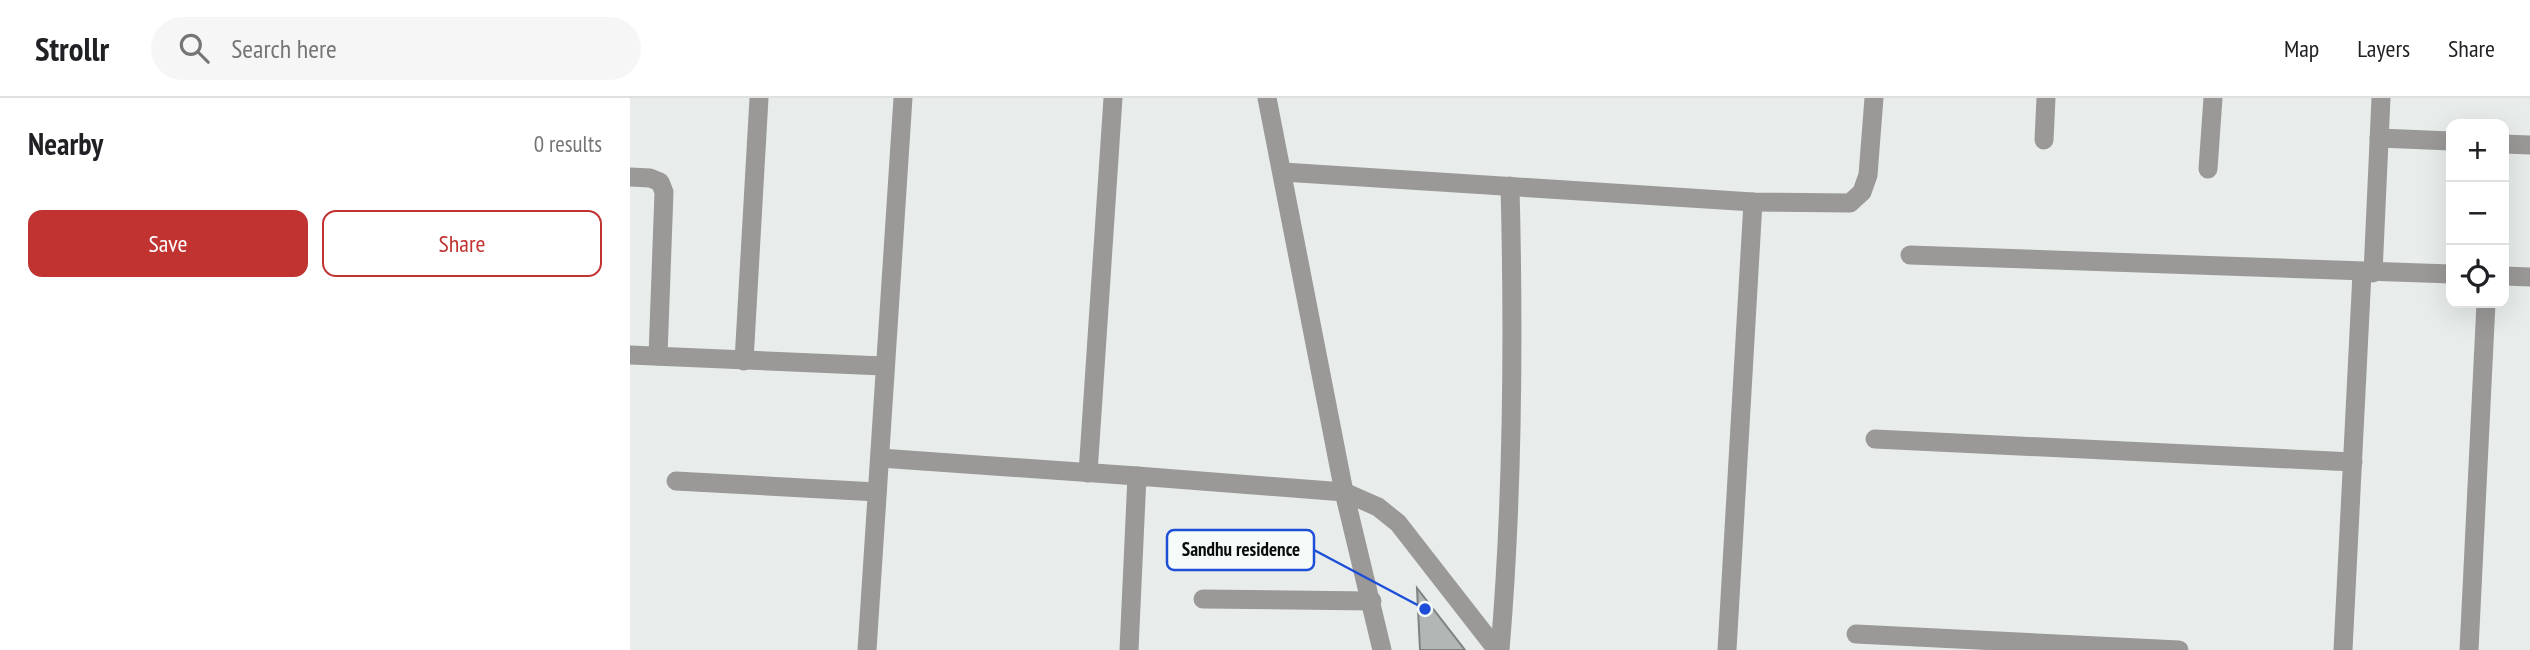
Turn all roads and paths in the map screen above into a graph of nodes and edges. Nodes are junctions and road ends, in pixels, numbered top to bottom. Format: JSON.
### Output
{"nodes":[{"id":1,"x":759,"y":98,"type":"edge"},
{"id":2,"x":902,"y":98,"type":"edge"},
{"id":3,"x":1113,"y":98,"type":"edge"},
{"id":4,"x":1267,"y":98,"type":"edge"},
{"id":5,"x":1874,"y":98,"type":"edge"},
{"id":6,"x":2046,"y":98,"type":"edge"},
{"id":7,"x":2213,"y":98,"type":"edge"},
{"id":8,"x":2381,"y":98,"type":"edge"},
{"id":9,"x":2379,"y":138,"type":"junction"},
{"id":10,"x":2044,"y":140,"type":"dead end"},
{"id":11,"x":2446,"y":141,"type":"edge"},
{"id":12,"x":2509,"y":144,"type":"edge"},
{"id":13,"x":2530,"y":145,"type":"edge"},
{"id":14,"x":2208,"y":169,"type":"dead end"},
{"id":15,"x":1283,"y":172,"type":"junction"},
{"id":16,"x":630,"y":177,"type":"edge"},
{"id":17,"x":1510,"y":186,"type":"junction"},
{"id":18,"x":1753,"y":202,"type":"junction"},
{"id":19,"x":1910,"y":255,"type":"dead end"},
{"id":20,"x":2367,"y":273,"type":"junction"},
{"id":21,"x":2446,"y":274,"type":"edge"},
{"id":22,"x":2509,"y":276,"type":"edge"},
{"id":23,"x":2530,"y":277,"type":"edge"},
{"id":24,"x":2486,"y":308,"type":"edge"},
{"id":25,"x":630,"y":355,"type":"edge"},
{"id":26,"x":657,"y":356,"type":"junction"},
{"id":27,"x":744,"y":361,"type":"junction"},
{"id":28,"x":883,"y":366,"type":"junction"},
{"id":29,"x":1875,"y":439,"type":"dead end"},
{"id":30,"x":880,"y":458,"type":"junction"},
{"id":31,"x":2353,"y":462,"type":"junction"},
{"id":32,"x":1088,"y":473,"type":"junction"},
{"id":33,"x":1137,"y":476,"type":"junction"},
{"id":34,"x":676,"y":481,"type":"dead end"},
{"id":35,"x":877,"y":492,"type":"junction"},
{"id":36,"x":1344,"y":492,"type":"junction"},
{"id":37,"x":1203,"y":599,"type":"dead end"},
{"id":38,"x":1372,"y":601,"type":"junction"},
{"id":39,"x":1856,"y":634,"type":"dead end"},
{"id":40,"x":867,"y":650,"type":"edge"},
{"id":41,"x":1129,"y":650,"type":"edge"},
{"id":42,"x":1382,"y":650,"type":"edge"},
{"id":43,"x":1498,"y":650,"type":"edge"},
{"id":44,"x":1727,"y":650,"type":"edge"},
{"id":45,"x":2179,"y":650,"type":"edge"},
{"id":46,"x":2343,"y":650,"type":"edge"},
{"id":47,"x":2469,"y":650,"type":"edge"}],
"edges":[{"from":1,"to":27,"type":"street"},
{"from":2,"to":28,"type":"street"},
{"from":3,"to":32,"type":"street"},
{"from":4,"to":15,"type":"street"},
{"from":5,"to":18,"type":"street"},
{"from":6,"to":10,"type":"street"},
{"from":7,"to":14,"type":"street"},
{"from":8,"to":9,"type":"street"},
{"from":9,"to":11,"type":"street"},
{"from":9,"to":20,"type":"street"},
{"from":12,"to":13,"type":"street"},
{"from":15,"to":17,"type":"street"},
{"from":15,"to":36,"type":"street"},
{"from":16,"to":26,"type":"street"},
{"from":17,"to":18,"type":"street"},
{"from":17,"to":43,"type":"street"},
{"from":18,"to":44,"type":"street"},
{"from":19,"to":20,"type":"street"},
{"from":20,"to":21,"type":"street"},
{"from":20,"to":31,"type":"street"},
{"from":22,"to":23,"type":"street"},
{"from":24,"to":47,"type":"street"},
{"from":25,"to":26,"type":"street"},
{"from":26,"to":27,"type":"street"},
{"from":27,"to":28,"type":"street"},
{"from":28,"to":30,"type":"street"},
{"from":29,"to":31,"type":"street"},
{"from":30,"to":32,"type":"street"},
{"from":30,"to":35,"type":"street"},
{"from":31,"to":46,"type":"street"},
{"from":32,"to":33,"type":"street"},
{"from":33,"to":36,"type":"street"},
{"from":33,"to":41,"type":"street"},
{"from":34,"to":35,"type":"street"},
{"from":35,"to":40,"type":"street"},
{"from":36,"to":38,"type":"street"},
{"from":36,"to":43,"type":"street"},
{"from":37,"to":38,"type":"street"},
{"from":38,"to":42,"type":"street"},
{"from":39,"to":45,"type":"street"}]}
